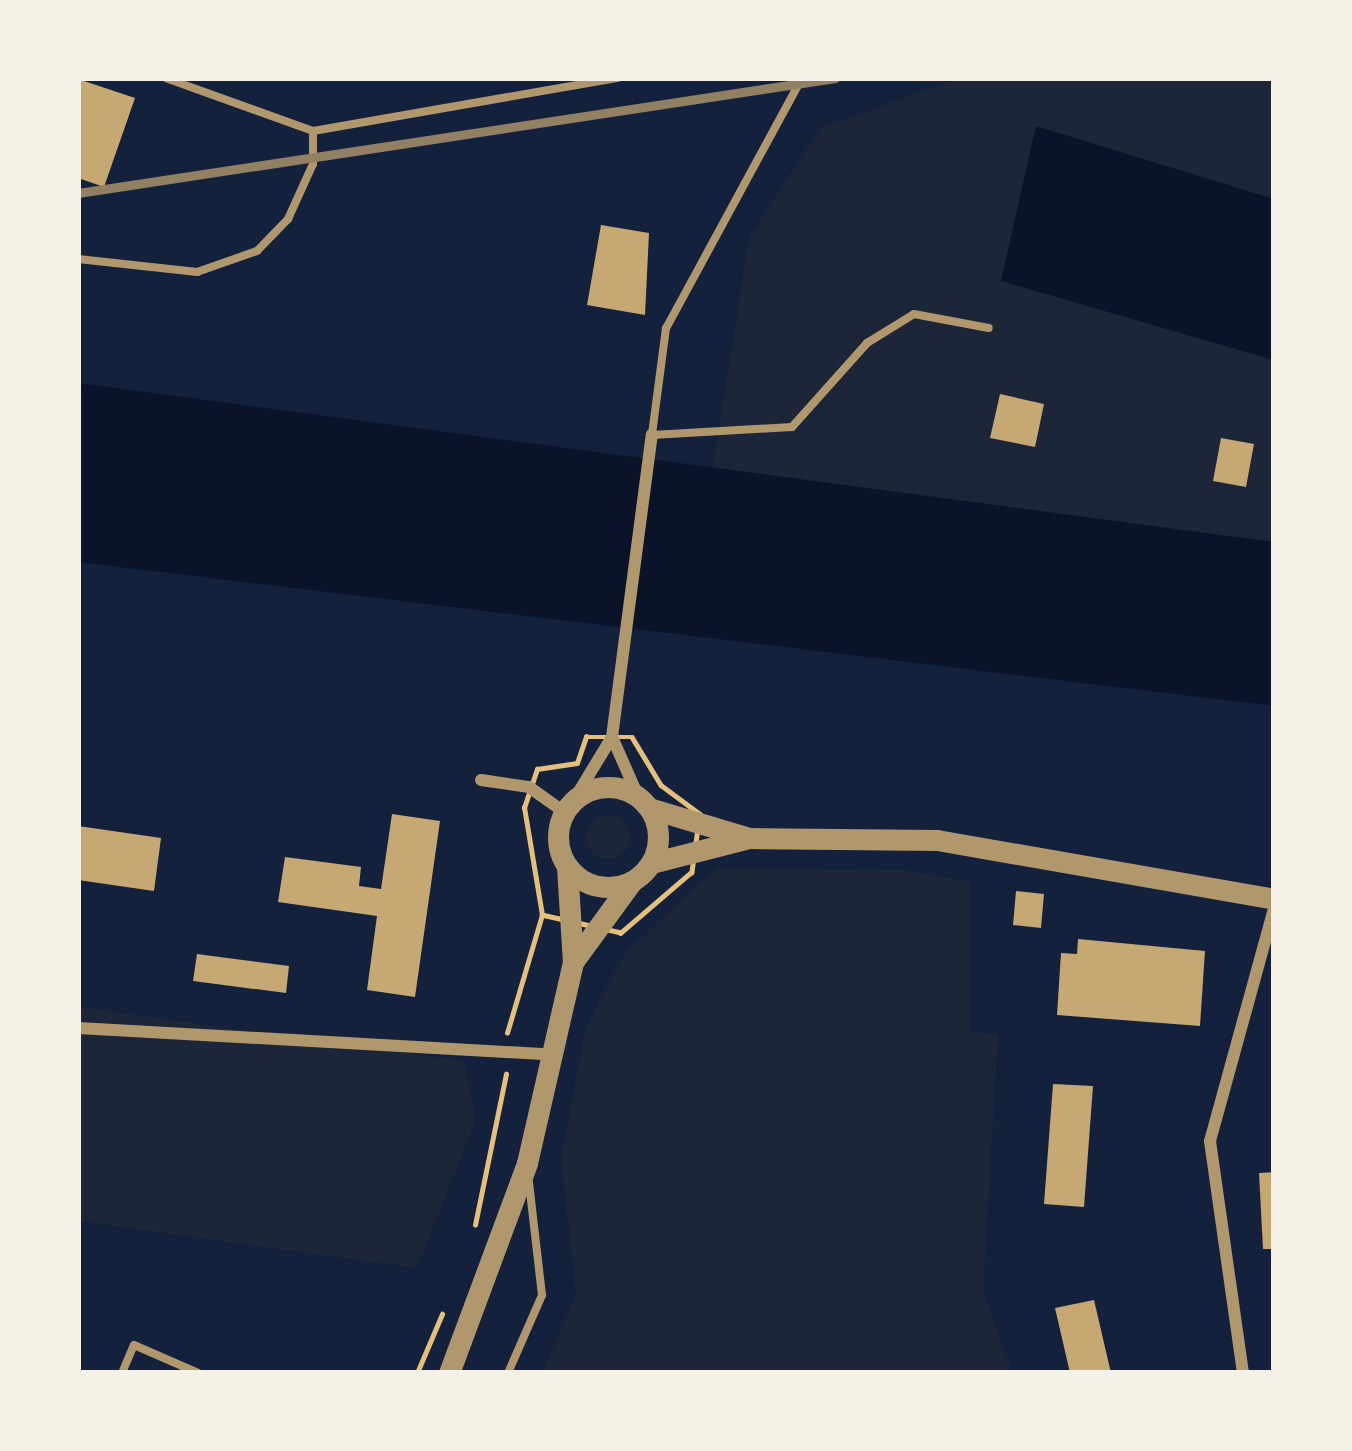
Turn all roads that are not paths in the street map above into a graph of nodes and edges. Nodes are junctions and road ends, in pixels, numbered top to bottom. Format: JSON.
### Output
{"nodes":[{"id":1,"x":166,"y":78,"type":"edge"},
{"id":2,"x":617,"y":78,"type":"edge"},
{"id":3,"x":802,"y":78,"type":"edge"},
{"id":4,"x":568,"y":82,"type":"edge"},
{"id":5,"x":313,"y":131,"type":"junction"},
{"id":6,"x":78,"y":259,"type":"edge"},
{"id":7,"x":989,"y":328,"type":"dead end"},
{"id":8,"x":651,"y":440,"type":"junction"},
{"id":9,"x":612,"y":737,"type":"junction"},
{"id":10,"x":481,"y":780,"type":"dead end"},
{"id":11,"x":644,"y":802,"type":"junction"},
{"id":12,"x":569,"y":805,"type":"junction"},
{"id":13,"x":749,"y":838,"type":"junction"},
{"id":14,"x":651,"y":863,"type":"junction"},
{"id":15,"x":567,"y":867,"type":"junction"},
{"id":16,"x":632,"y":881,"type":"junction"},
{"id":17,"x":1274,"y":899,"type":"edge"},
{"id":18,"x":1274,"y":909,"type":"edge"},
{"id":19,"x":573,"y":962,"type":"junction"},
{"id":20,"x":78,"y":1028,"type":"edge"},
{"id":21,"x":546,"y":1054,"type":"junction"},
{"id":22,"x":527,"y":1162,"type":"junction"},
{"id":23,"x":122,"y":1373,"type":"edge"},
{"id":24,"x":198,"y":1373,"type":"edge"},
{"id":25,"x":449,"y":1373,"type":"edge"},
{"id":26,"x":508,"y":1373,"type":"edge"},
{"id":27,"x":1243,"y":1373,"type":"edge"}],
"edges":[{"from":1,"to":5,"type":"lane"},
{"from":2,"to":4,"type":"lane"},
{"from":3,"to":8,"type":"lane"},
{"from":4,"to":5,"type":"lane"},
{"from":5,"to":6,"type":"lane"},
{"from":7,"to":8,"type":"lane"},
{"from":8,"to":9,"type":"street"},
{"from":9,"to":11,"type":"street"},
{"from":9,"to":12,"type":"street"},
{"from":10,"to":12,"type":"street"},
{"from":11,"to":12,"type":"street"},
{"from":11,"to":13,"type":"street"},
{"from":11,"to":14,"type":"street"},
{"from":12,"to":15,"type":"street"},
{"from":13,"to":14,"type":"street"},
{"from":13,"to":17,"type":"street"},
{"from":14,"to":16,"type":"street"},
{"from":15,"to":16,"type":"street"},
{"from":15,"to":19,"type":"street"},
{"from":16,"to":19,"type":"street"},
{"from":18,"to":27,"type":"street"},
{"from":19,"to":21,"type":"street"},
{"from":20,"to":21,"type":"street"},
{"from":21,"to":22,"type":"street"},
{"from":22,"to":25,"type":"street"},
{"from":22,"to":26,"type":"lane"},
{"from":23,"to":24,"type":"lane"}]}
